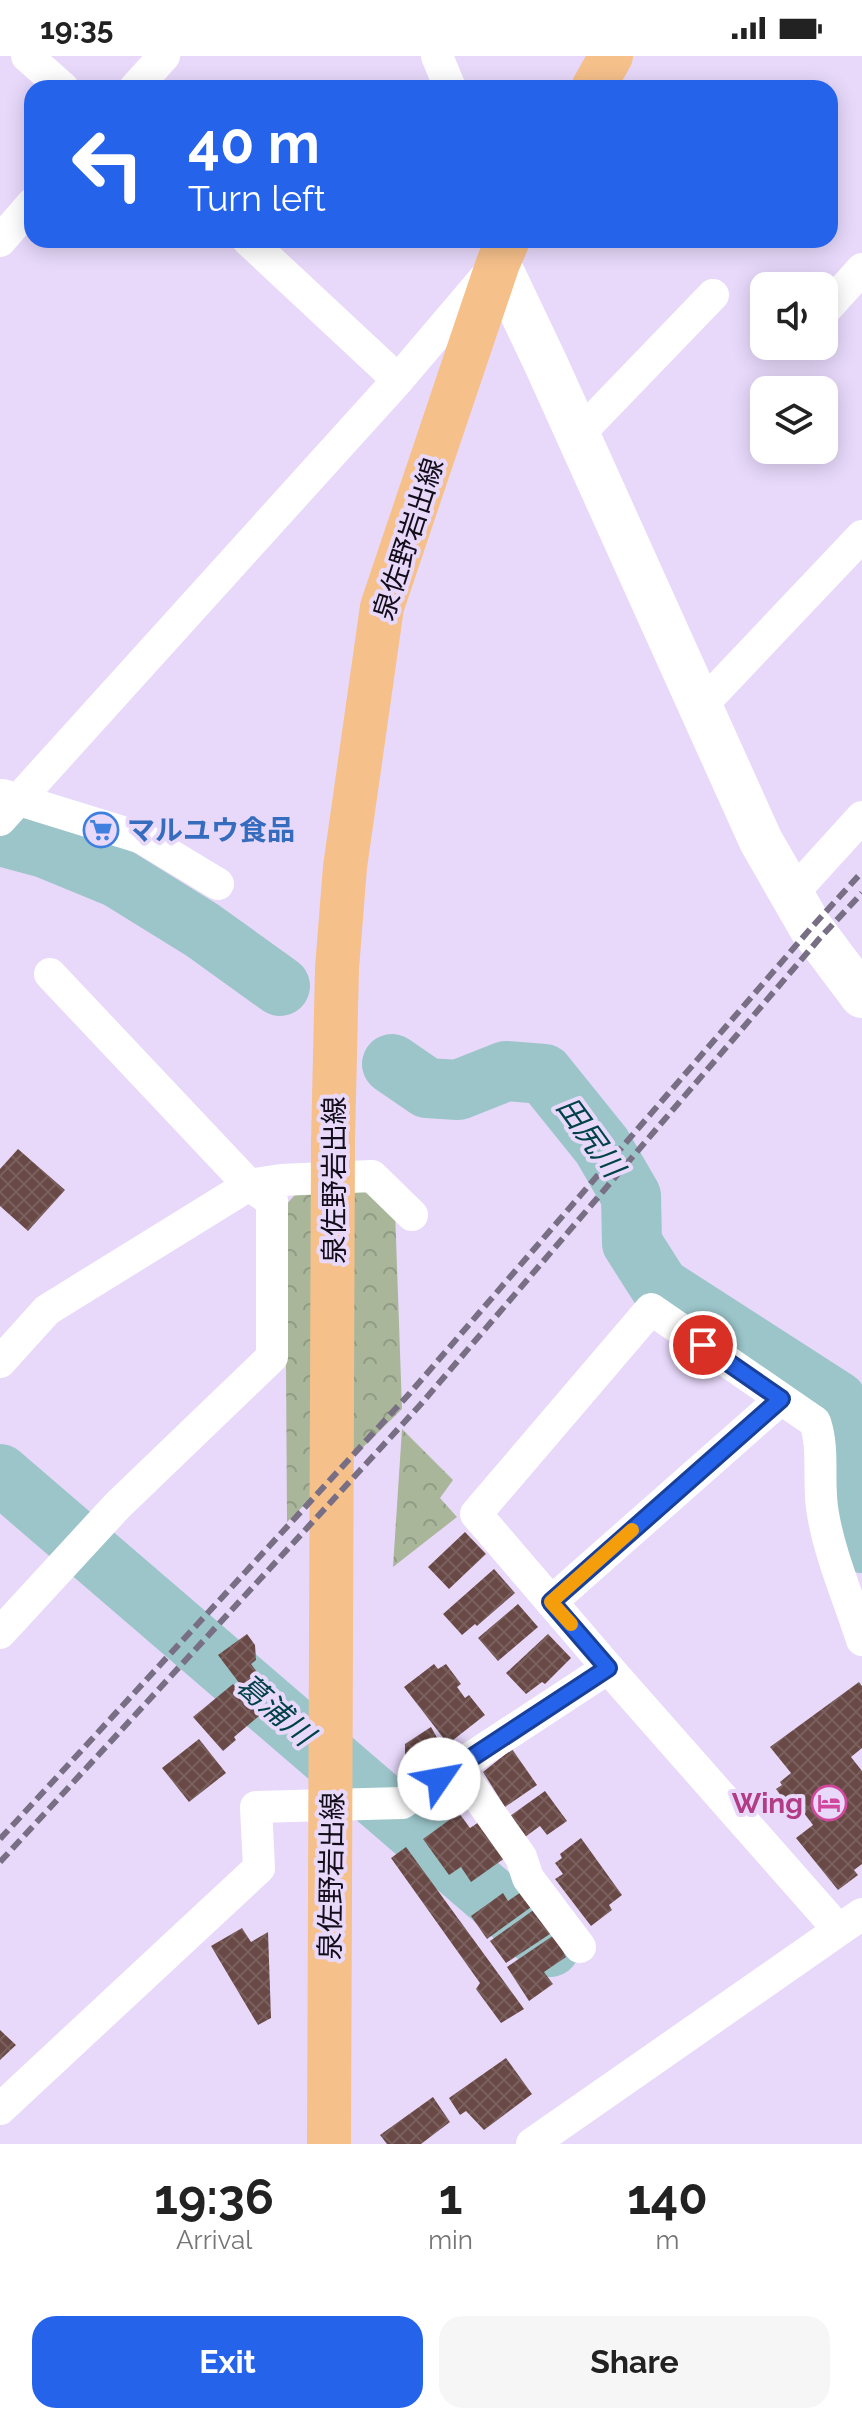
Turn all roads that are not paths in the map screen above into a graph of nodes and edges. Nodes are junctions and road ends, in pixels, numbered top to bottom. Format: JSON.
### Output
{"nodes":[{"id":1,"x":27,"y":56,"type":"edge"},
{"id":2,"x":164,"y":56,"type":"edge"},
{"id":3,"x":437,"y":56,"type":"edge"},
{"id":4,"x":611,"y":56,"type":"edge"},
{"id":5,"x":54,"y":80,"type":"edge"},
{"id":6,"x":142,"y":80,"type":"edge"},
{"id":7,"x":447,"y":80,"type":"edge"},
{"id":8,"x":598,"y":80,"type":"edge"},
{"id":9,"x":24,"y":213,"type":"edge"},
{"id":10,"x":0,"y":241,"type":"edge"},
{"id":11,"x":257,"y":248,"type":"edge"},
{"id":12,"x":503,"y":252,"type":"edge"},
{"id":13,"x":862,"y":269,"type":"edge"},
{"id":14,"x":713,"y":295,"type":"dead end"},
{"id":15,"x":838,"y":296,"type":"edge"},
{"id":16,"x":398,"y":380,"type":"junction"},
{"id":17,"x":578,"y":435,"type":"junction"},
{"id":18,"x":862,"y":536,"type":"edge"},
{"id":19,"x":700,"y":707,"type":"junction"},
{"id":20,"x":7,"y":805,"type":"edge"},
{"id":21,"x":862,"y":817,"type":"edge"},
{"id":22,"x":218,"y":884,"type":"dead end"},
{"id":23,"x":791,"y":895,"type":"junction"},
{"id":24,"x":50,"y":974,"type":"dead end"},
{"id":25,"x":862,"y":996,"type":"edge"},
{"id":26,"x":249,"y":1185,"type":"junction"},
{"id":27,"x":412,"y":1215,"type":"dead end"},
{"id":28,"x":0,"y":1362,"type":"edge"},
{"id":29,"x":781,"y":1399,"type":"junction"},
{"id":30,"x":551,"y":1602,"type":"junction"},
{"id":31,"x":0,"y":1633,"type":"edge"},
{"id":32,"x":862,"y":1640,"type":"edge"},
{"id":33,"x":608,"y":1668,"type":"junction"},
{"id":34,"x":457,"y":1767,"type":"junction"},
{"id":35,"x":853,"y":1927,"type":"edge"},
{"id":36,"x":580,"y":1947,"type":"dead end"},
{"id":37,"x":0,"y":2109,"type":"edge"},
{"id":38,"x":329,"y":2144,"type":"edge"},
{"id":39,"x":532,"y":2144,"type":"edge"}],
"edges":[{"from":1,"to":5,"type":"street"},
{"from":2,"to":6,"type":"street"},
{"from":3,"to":7,"type":"street"},
{"from":4,"to":8,"type":"main road"},
{"from":9,"to":10,"type":"street"},
{"from":11,"to":16,"type":"street"},
{"from":12,"to":16,"type":"street"},
{"from":12,"to":17,"type":"street"},
{"from":12,"to":38,"type":"main road","name":"泉佐野岩出線"},
{"from":13,"to":15,"type":"street"},
{"from":14,"to":17,"type":"street"},
{"from":16,"to":20,"type":"street"},
{"from":17,"to":19,"type":"street"},
{"from":18,"to":19,"type":"street"},
{"from":19,"to":23,"type":"street"},
{"from":20,"to":22,"type":"street"},
{"from":21,"to":23,"type":"street"},
{"from":23,"to":25,"type":"street"},
{"from":24,"to":26,"type":"street"},
{"from":26,"to":27,"type":"street"},
{"from":26,"to":28,"type":"street"},
{"from":26,"to":31,"type":"street"},
{"from":29,"to":30,"type":"street"},
{"from":29,"to":30,"type":"street"},
{"from":29,"to":32,"type":"street"},
{"from":30,"to":33,"type":"street"},
{"from":33,"to":34,"type":"street"},
{"from":33,"to":35,"type":"street"},
{"from":34,"to":36,"type":"street"},
{"from":34,"to":37,"type":"street"},
{"from":35,"to":39,"type":"street"}]}
